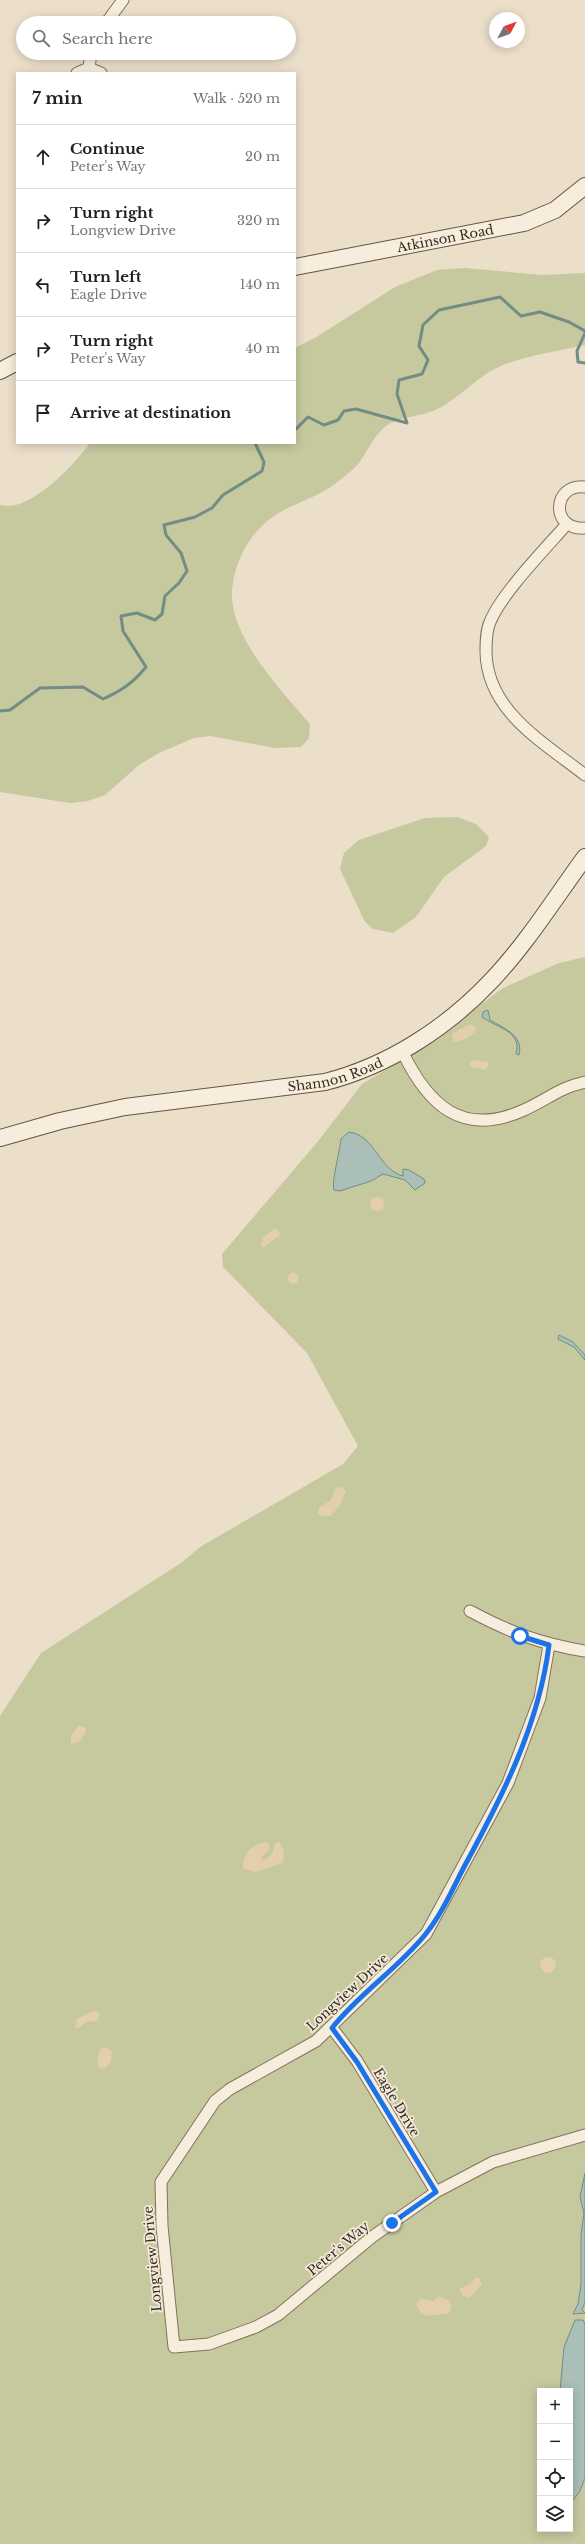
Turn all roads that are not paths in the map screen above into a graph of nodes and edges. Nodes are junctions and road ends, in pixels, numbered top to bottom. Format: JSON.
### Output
{"nodes":[{"id":1,"x":123,"y":0,"type":"edge"},
{"id":2,"x":111,"y":16,"type":"edge"},
{"id":3,"x":90,"y":60,"type":"edge"},
{"id":4,"x":89,"y":68,"type":"junction"},
{"id":5,"x":79,"y":72,"type":"edge"},
{"id":6,"x":99,"y":72,"type":"edge"},
{"id":7,"x":585,"y":186,"type":"edge"},
{"id":8,"x":296,"y":267,"type":"edge"},
{"id":9,"x":16,"y":363,"type":"edge"},
{"id":10,"x":0,"y":371,"type":"edge"},
{"id":11,"x":585,"y":487,"type":"edge"},
{"id":12,"x":567,"y":524,"type":"junction"},
{"id":13,"x":585,"y":528,"type":"edge"},
{"id":14,"x":585,"y":775,"type":"edge"},
{"id":15,"x":585,"y":857,"type":"edge"},
{"id":16,"x":402,"y":1051,"type":"junction"},
{"id":17,"x":585,"y":1082,"type":"edge"},
{"id":18,"x":0,"y":1138,"type":"edge"},
{"id":19,"x":470,"y":1610,"type":"dead end"},
{"id":20,"x":549,"y":1645,"type":"junction"},
{"id":21,"x":585,"y":1651,"type":"edge"},
{"id":22,"x":332,"y":2028,"type":"junction"},
{"id":23,"x":585,"y":2135,"type":"edge"},
{"id":24,"x":436,"y":2192,"type":"junction"},
{"id":25,"x":174,"y":2347,"type":"joint"}],
"edges":[{"from":1,"to":2,"type":"street"},
{"from":3,"to":4,"type":"street"},
{"from":4,"to":5,"type":"street"},
{"from":4,"to":6,"type":"street"},
{"from":7,"to":8,"type":"street","name":"Atkinson Road"},
{"from":9,"to":10,"type":"street"},
{"from":11,"to":12,"type":"street"},
{"from":12,"to":13,"type":"street"},
{"from":12,"to":14,"type":"street"},
{"from":15,"to":16,"type":"street","name":"Shannon Road"},
{"from":16,"to":17,"type":"street"},
{"from":16,"to":18,"type":"street","name":"Shannon Road"},
{"from":19,"to":20,"type":"street"},
{"from":20,"to":21,"type":"street"},
{"from":20,"to":22,"type":"street","name":"Longview Drive"},
{"from":22,"to":24,"type":"street","name":"Eagle Drive"},
{"from":22,"to":25,"type":"street","name":"Longview Drive"},
{"from":23,"to":24,"type":"street","name":"Peter's Way"},
{"from":24,"to":25,"type":"street","name":"Peter's Way"}]}
